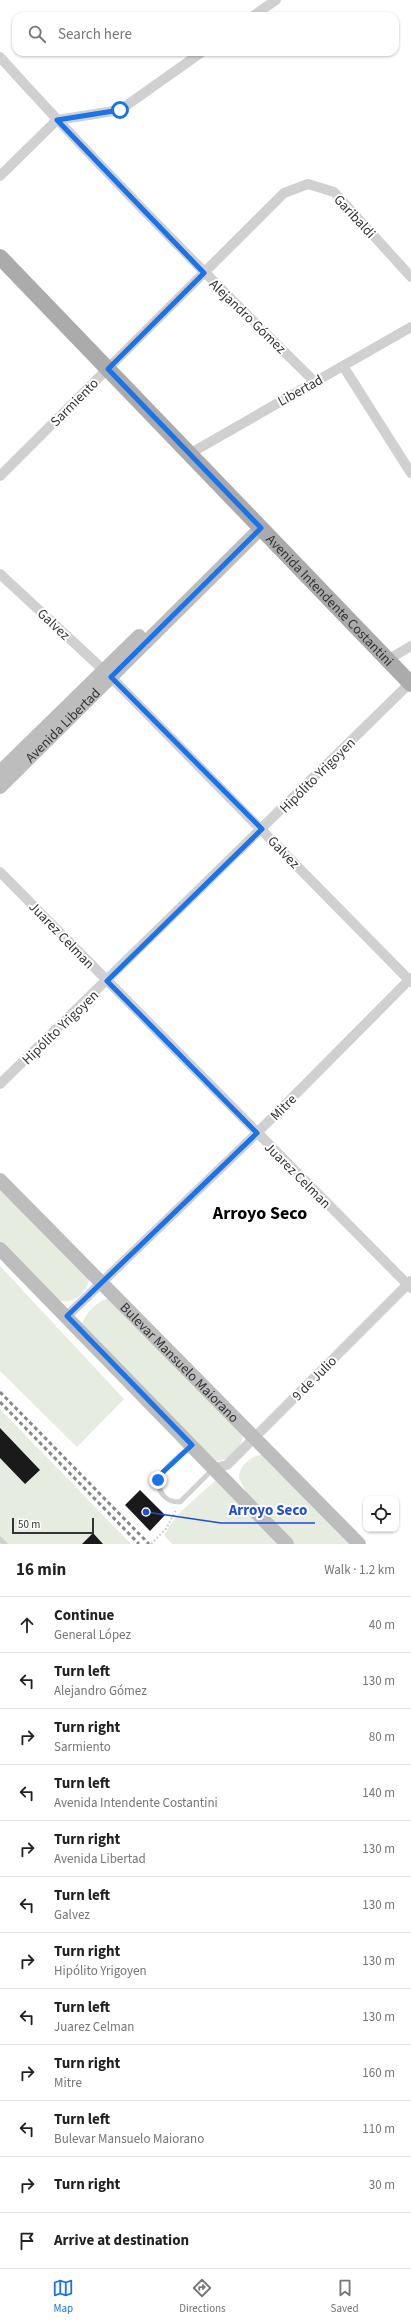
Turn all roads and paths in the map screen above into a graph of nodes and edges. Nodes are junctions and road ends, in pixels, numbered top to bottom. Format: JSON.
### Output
{"nodes":[{"id":1,"x":276,"y":0,"type":"edge"},
{"id":2,"x":259,"y":12,"type":"edge"},
{"id":3,"x":196,"y":56,"type":"edge"},
{"id":4,"x":0,"y":57,"type":"edge"},
{"id":5,"x":57,"y":120,"type":"junction"},
{"id":6,"x":0,"y":176,"type":"edge"},
{"id":7,"x":284,"y":193,"type":"joint"},
{"id":8,"x":0,"y":257,"type":"edge"},
{"id":9,"x":204,"y":273,"type":"junction"},
{"id":10,"x":411,"y":277,"type":"edge"},
{"id":11,"x":411,"y":326,"type":"edge"},
{"id":12,"x":344,"y":366,"type":"junction"},
{"id":13,"x":108,"y":369,"type":"junction"},
{"id":14,"x":315,"y":382,"type":"junction"},
{"id":15,"x":189,"y":454,"type":"junction"},
{"id":16,"x":411,"y":473,"type":"edge"},
{"id":17,"x":0,"y":476,"type":"edge"},
{"id":18,"x":258,"y":525,"type":"junction"},
{"id":19,"x":0,"y":574,"type":"edge"},
{"id":20,"x":411,"y":646,"type":"edge"},
{"id":21,"x":389,"y":659,"type":"junction"},
{"id":22,"x":107,"y":674,"type":"junction"},
{"id":23,"x":411,"y":683,"type":"edge"},
{"id":24,"x":0,"y":772,"type":"edge"},
{"id":25,"x":0,"y":787,"type":"edge"},
{"id":26,"x":262,"y":829,"type":"junction"},
{"id":27,"x":0,"y":872,"type":"edge"},
{"id":28,"x":410,"y":980,"type":"edge"},
{"id":29,"x":107,"y":981,"type":"junction"},
{"id":30,"x":0,"y":1084,"type":"edge"},
{"id":31,"x":257,"y":1133,"type":"junction"},
{"id":32,"x":0,"y":1180,"type":"edge"},
{"id":33,"x":0,"y":1249,"type":"edge"},
{"id":34,"x":103,"y":1283,"type":"junction"},
{"id":35,"x":410,"y":1285,"type":"edge"},
{"id":36,"x":67,"y":1316,"type":"junction"},
{"id":37,"x":254,"y":1437,"type":"junction"},
{"id":38,"x":192,"y":1445,"type":"junction"},
{"id":39,"x":214,"y":1468,"type":"junction"},
{"id":40,"x":180,"y":1502,"type":"junction"},
{"id":41,"x":0,"y":1539,"type":"edge"},
{"id":42,"x":5,"y":1544,"type":"edge"},
{"id":43,"x":151,"y":1544,"type":"edge"},
{"id":44,"x":287,"y":1544,"type":"edge"},
{"id":45,"x":359,"y":1544,"type":"edge"}],
"edges":[{"from":1,"to":2,"type":"street"},
{"from":3,"to":5,"type":"street"},
{"from":4,"to":5,"type":"street","name":"Alejandro Gómez"},
{"from":5,"to":6,"type":"street"},
{"from":5,"to":9,"type":"street","name":"Alejandro Gómez"},
{"from":7,"to":9,"type":"street","name":"Sarmiento"},
{"from":7,"to":10,"type":"street","name":"Garibaldi"},
{"from":8,"to":13,"type":"main road","name":"Avenida Intendente Costantini"},
{"from":9,"to":13,"type":"street","name":"Sarmiento"},
{"from":9,"to":14,"type":"street","name":"Alejandro Gómez"},
{"from":11,"to":12,"type":"street","name":"Libertad"},
{"from":12,"to":14,"type":"street","name":"Libertad"},
{"from":12,"to":16,"type":"street"},
{"from":13,"to":15,"type":"main road","name":"Avenida Intendente Costantini"},
{"from":13,"to":17,"type":"street","name":"Sarmiento"},
{"from":14,"to":15,"type":"street","name":"Libertad"},
{"from":15,"to":18,"type":"main road","name":"Avenida Intendente Costantini"},
{"from":18,"to":21,"type":"main road","name":"Avenida Intendente Costantini"},
{"from":18,"to":22,"type":"main road","name":"Avenida Libertad"},
{"from":19,"to":22,"type":"street","name":"Galvez"},
{"from":20,"to":21,"type":"street"},
{"from":21,"to":23,"type":"main road","name":"Avenida Intendente Costantini"},
{"from":22,"to":24,"type":"main road","name":"Avenida Libertad"},
{"from":22,"to":25,"type":"main road","name":"Avenida Libertad"},
{"from":22,"to":26,"type":"street","name":"Galvez"},
{"from":23,"to":26,"type":"street","name":"Hipólito Yrigoyen"},
{"from":26,"to":28,"type":"street","name":"Galvez"},
{"from":26,"to":29,"type":"street","name":"Hipólito Yrigoyen"},
{"from":27,"to":29,"type":"street","name":"Juarez Celman"},
{"from":28,"to":31,"type":"street","name":"Mitre"},
{"from":29,"to":30,"type":"street","name":"Hipólito Yrigoyen"},
{"from":29,"to":31,"type":"street","name":"Juarez Celman"},
{"from":31,"to":34,"type":"street","name":"Mitre"},
{"from":31,"to":35,"type":"street","name":"Juarez Celman"},
{"from":32,"to":34,"type":"main road","name":"Bulevar Mansuelo Maiorano"},
{"from":33,"to":36,"type":"main road"},
{"from":34,"to":36,"type":"street","name":"Mitre"},
{"from":34,"to":37,"type":"main road","name":"Bulevar Mansuelo Maiorano"},
{"from":35,"to":37,"type":"street","name":"9 de Julio"},
{"from":36,"to":38,"type":"main road"},
{"from":37,"to":39,"type":"street","name":"9 de Julio"},
{"from":37,"to":45,"type":"main road","name":"Bulevar Mansuelo Maiorano"},
{"from":38,"to":39,"type":"main road"},
{"from":38,"to":40,"type":"lane"},
{"from":39,"to":40,"type":"lane"},
{"from":39,"to":44,"type":"main road"},
{"from":40,"to":43,"type":"path"},
{"from":41,"to":42,"type":"lane"}]}
